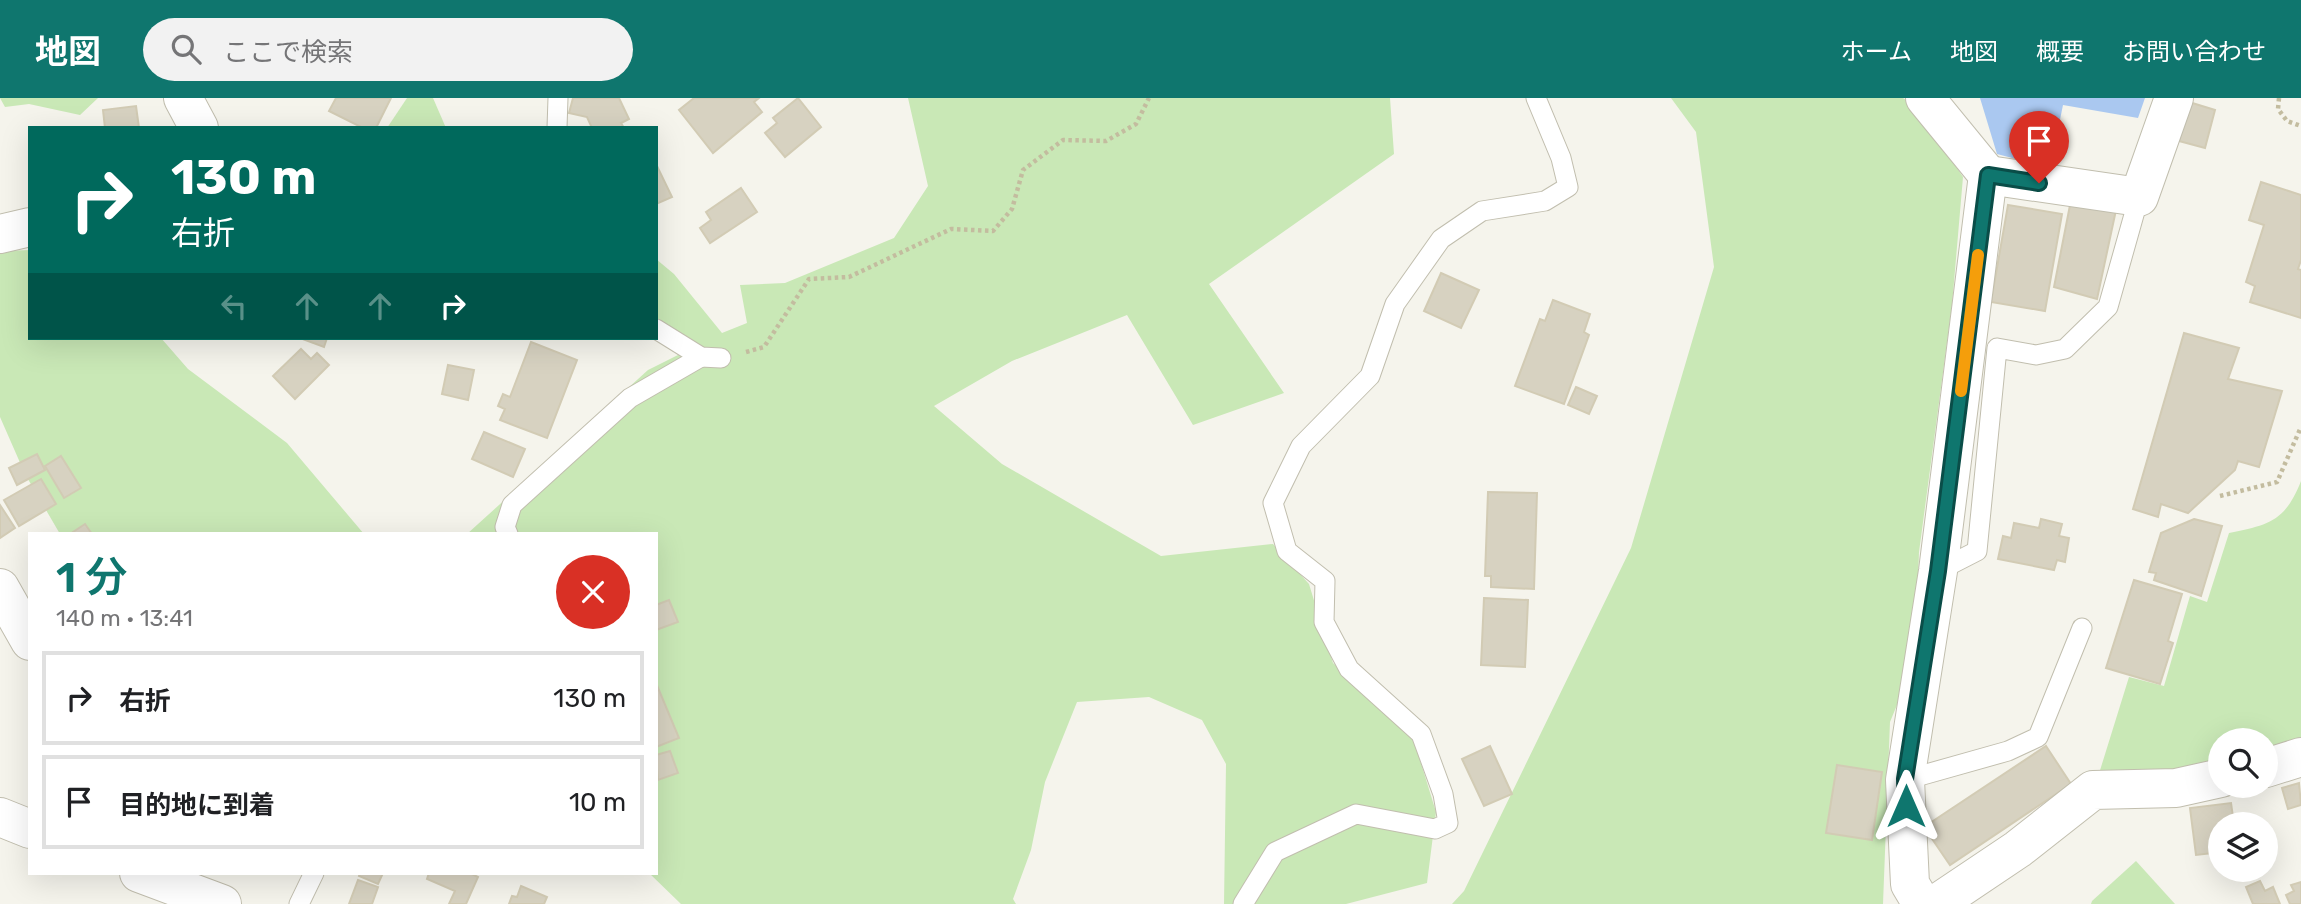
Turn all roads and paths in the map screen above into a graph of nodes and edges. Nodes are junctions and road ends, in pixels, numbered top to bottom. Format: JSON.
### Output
{"nodes":[{"id":1,"x":183,"y":98,"type":"edge"},
{"id":2,"x":558,"y":98,"type":"edge"},
{"id":3,"x":1149,"y":98,"type":"edge"},
{"id":4,"x":1536,"y":98,"type":"edge"},
{"id":5,"x":1925,"y":98,"type":"edge"},
{"id":6,"x":2174,"y":98,"type":"edge"},
{"id":7,"x":2279,"y":98,"type":"edge"},
{"id":8,"x":2301,"y":125,"type":"edge"},
{"id":9,"x":198,"y":126,"type":"edge"},
{"id":10,"x":557,"y":126,"type":"edge"},
{"id":11,"x":1988,"y":175,"type":"junction"},
{"id":12,"x":2139,"y":197,"type":"junction"},
{"id":13,"x":28,"y":227,"type":"edge"},
{"id":14,"x":0,"y":234,"type":"edge"},
{"id":15,"x":658,"y":330,"type":"edge"},
{"id":16,"x":701,"y":357,"type":"junction"},
{"id":17,"x":721,"y":358,"type":"joint"},
{"id":18,"x":2301,"y":427,"type":"edge"},
{"id":19,"x":2220,"y":496,"type":"dead end"},
{"id":20,"x":507,"y":532,"type":"edge"},
{"id":21,"x":1938,"y":571,"type":"junction"},
{"id":22,"x":0,"y":588,"type":"edge"},
{"id":23,"x":2082,"y":628,"type":"dead end"},
{"id":24,"x":28,"y":637,"type":"edge"},
{"id":25,"x":2301,"y":757,"type":"edge"},
{"id":26,"x":2278,"y":764,"type":"edge"},
{"id":27,"x":1905,"y":779,"type":"junction"},
{"id":28,"x":2208,"y":781,"type":"edge"},
{"id":29,"x":0,"y":817,"type":"edge"},
{"id":30,"x":28,"y":828,"type":"edge"},
{"id":31,"x":313,"y":875,"type":"edge"},
{"id":32,"x":168,"y":884,"type":"edge"},
{"id":33,"x":222,"y":904,"type":"edge"},
{"id":34,"x":229,"y":904,"type":"edge"},
{"id":35,"x":299,"y":904,"type":"edge"},
{"id":36,"x":1244,"y":904,"type":"edge"},
{"id":37,"x":1922,"y":904,"type":"edge"},
{"id":38,"x":1936,"y":904,"type":"edge"}],
"edges":[{"from":1,"to":9,"type":"street"},
{"from":2,"to":10,"type":"lane"},
{"from":3,"to":17,"type":"path"},
{"from":4,"to":36,"type":"lane"},
{"from":5,"to":11,"type":"street"},
{"from":6,"to":12,"type":"street"},
{"from":7,"to":8,"type":"path"},
{"from":11,"to":12,"type":"street"},
{"from":11,"to":21,"type":"street"},
{"from":12,"to":21,"type":"lane"},
{"from":13,"to":14,"type":"street"},
{"from":15,"to":16,"type":"lane"},
{"from":16,"to":17,"type":"lane"},
{"from":16,"to":20,"type":"lane"},
{"from":18,"to":19,"type":"path"},
{"from":21,"to":27,"type":"street"},
{"from":22,"to":24,"type":"street"},
{"from":23,"to":27,"type":"lane"},
{"from":25,"to":26,"type":"street"},
{"from":27,"to":37,"type":"street"},
{"from":28,"to":38,"type":"street"},
{"from":29,"to":30,"type":"street"},
{"from":31,"to":35,"type":"lane"},
{"from":32,"to":33,"type":"street"},
{"from":32,"to":34,"type":"street"}]}
